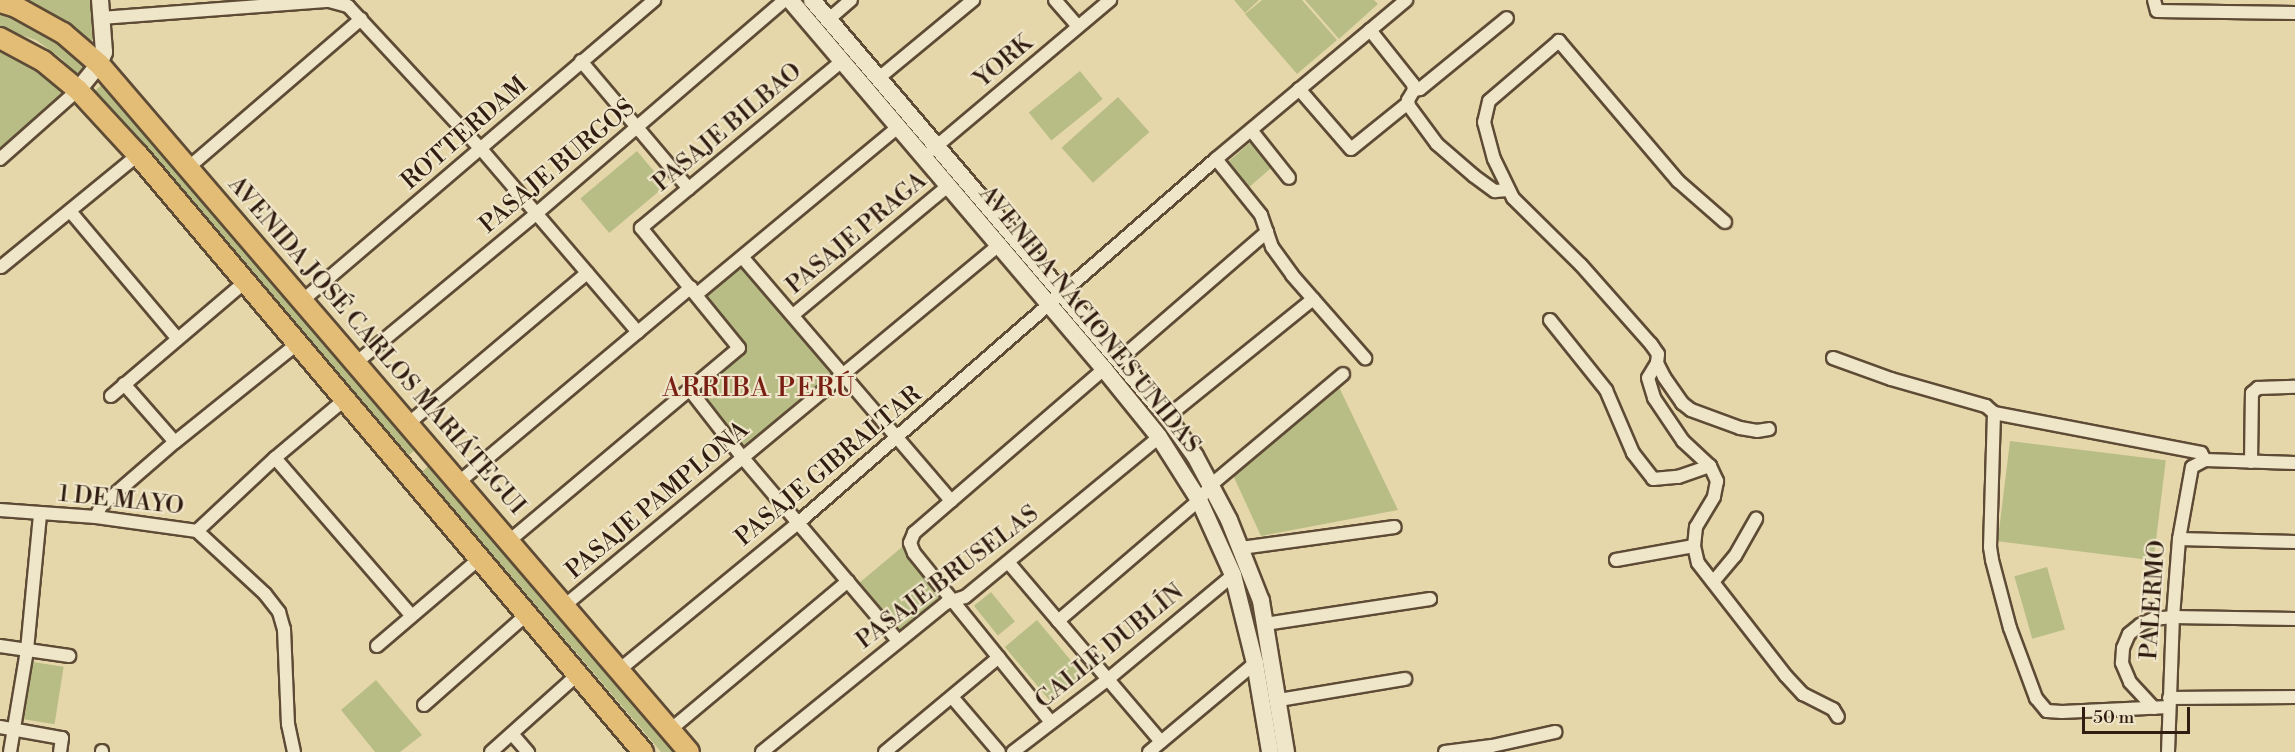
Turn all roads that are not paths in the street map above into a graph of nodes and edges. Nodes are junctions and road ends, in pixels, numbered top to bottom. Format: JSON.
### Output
{"nodes":[{"id":1,"x":100,"y":0,"type":"edge"},
{"id":2,"x":329,"y":0,"type":"edge"},
{"id":3,"x":654,"y":0,"type":"edge"},
{"id":4,"x":785,"y":0,"type":"edge"},
{"id":5,"x":790,"y":0,"type":"edge"},
{"id":6,"x":812,"y":0,"type":"edge"},
{"id":7,"x":851,"y":0,"type":"edge"},
{"id":8,"x":973,"y":0,"type":"edge"},
{"id":9,"x":1055,"y":0,"type":"edge"},
{"id":10,"x":1110,"y":0,"type":"edge"},
{"id":11,"x":1406,"y":0,"type":"edge"},
{"id":12,"x":0,"y":2,"type":"edge"},
{"id":13,"x":2155,"y":6,"type":"edge"},
{"id":14,"x":2295,"y":13,"type":"edge"},
{"id":15,"x":101,"y":18,"type":"junction"},
{"id":16,"x":1508,"y":18,"type":"dead end"},
{"id":17,"x":361,"y":19,"type":"junction"},
{"id":18,"x":829,"y":19,"type":"junction"},
{"id":19,"x":1078,"y":26,"type":"junction"},
{"id":20,"x":1370,"y":30,"type":"junction"},
{"id":21,"x":0,"y":38,"type":"edge"},
{"id":22,"x":581,"y":61,"type":"junction"},
{"id":23,"x":842,"y":61,"type":"junction"},
{"id":24,"x":99,"y":64,"type":"junction"},
{"id":25,"x":880,"y":77,"type":"junction"},
{"id":26,"x":1299,"y":89,"type":"junction"},
{"id":27,"x":78,"y":90,"type":"junction"},
{"id":28,"x":1414,"y":90,"type":"junction"},
{"id":29,"x":1408,"y":103,"type":"junction"},
{"id":30,"x":899,"y":126,"type":"junction"},
{"id":31,"x":637,"y":127,"type":"junction"},
{"id":32,"x":1251,"y":130,"type":"junction"},
{"id":33,"x":938,"y":145,"type":"junction"},
{"id":34,"x":481,"y":149,"type":"junction"},
{"id":35,"x":138,"y":155,"type":"junction"},
{"id":36,"x":925,"y":157,"type":"junction"},
{"id":37,"x":0,"y":159,"type":"edge"},
{"id":38,"x":1216,"y":159,"type":"junction"},
{"id":39,"x":189,"y":167,"type":"junction"},
{"id":40,"x":1289,"y":178,"type":"dead end"},
{"id":41,"x":949,"y":185,"type":"junction"},
{"id":42,"x":689,"y":189,"type":"junction"},
{"id":43,"x":1508,"y":190,"type":"junction"},
{"id":44,"x":70,"y":211,"type":"junction"},
{"id":45,"x":537,"y":213,"type":"junction"},
{"id":46,"x":1725,"y":222,"type":"dead end"},
{"id":47,"x":1267,"y":232,"type":"junction"},
{"id":48,"x":1000,"y":244,"type":"junction"},
{"id":49,"x":743,"y":258,"type":"junction"},
{"id":50,"x":1,"y":267,"type":"edge"},
{"id":51,"x":587,"y":273,"type":"junction"},
{"id":52,"x":245,"y":282,"type":"junction"},
{"id":53,"x":694,"y":291,"type":"junction"},
{"id":54,"x":1056,"y":298,"type":"junction"},
{"id":55,"x":1313,"y":299,"type":"junction"},
{"id":56,"x":303,"y":300,"type":"junction"},
{"id":57,"x":793,"y":315,"type":"junction"},
{"id":58,"x":1550,"y":320,"type":"dead end"},
{"id":59,"x":638,"y":332,"type":"junction"},
{"id":60,"x":177,"y":338,"type":"junction"},
{"id":61,"x":297,"y":344,"type":"junction"},
{"id":62,"x":1365,"y":358,"type":"dead end"},
{"id":63,"x":1833,"y":358,"type":"dead end"},
{"id":64,"x":1119,"y":360,"type":"junction"},
{"id":65,"x":357,"y":362,"type":"junction"},
{"id":66,"x":1657,"y":363,"type":"junction"},
{"id":67,"x":1104,"y":369,"type":"junction"},
{"id":68,"x":844,"y":374,"type":"junction"},
{"id":69,"x":1342,"y":374,"type":"dead end"},
{"id":70,"x":123,"y":384,"type":"junction"},
{"id":71,"x":2295,"y":387,"type":"edge"},
{"id":72,"x":690,"y":390,"type":"junction"},
{"id":73,"x":111,"y":396,"type":"dead end"},
{"id":74,"x":344,"y":400,"type":"junction"},
{"id":75,"x":1994,"y":413,"type":"junction"},
{"id":76,"x":1167,"y":417,"type":"junction"},
{"id":77,"x":409,"y":423,"type":"junction"},
{"id":78,"x":1769,"y":429,"type":"dead end"},
{"id":79,"x":1159,"y":437,"type":"junction"},
{"id":80,"x":898,"y":438,"type":"junction"},
{"id":81,"x":175,"y":442,"type":"junction"},
{"id":82,"x":430,"y":448,"type":"junction"},
{"id":83,"x":275,"y":458,"type":"junction"},
{"id":84,"x":743,"y":458,"type":"junction"},
{"id":85,"x":2205,"y":460,"type":"junction"},
{"id":86,"x":2252,"y":462,"type":"junction"},
{"id":87,"x":2295,"y":463,"type":"edge"},
{"id":88,"x":1710,"y":466,"type":"junction"},
{"id":89,"x":404,"y":471,"type":"junction"},
{"id":90,"x":459,"y":482,"type":"junction"},
{"id":91,"x":1212,"y":484,"type":"junction"},
{"id":92,"x":1199,"y":500,"type":"junction"},
{"id":93,"x":951,"y":501,"type":"junction"},
{"id":94,"x":0,"y":510,"type":"edge"},
{"id":95,"x":40,"y":514,"type":"junction"},
{"id":96,"x":96,"y":517,"type":"junction"},
{"id":97,"x":1756,"y":519,"type":"dead end"},
{"id":98,"x":800,"y":522,"type":"junction"},
{"id":99,"x":1395,"y":526,"type":"dead end"},
{"id":100,"x":197,"y":531,"type":"junction"},
{"id":101,"x":2179,"y":539,"type":"junction"},
{"id":102,"x":508,"y":541,"type":"junction"},
{"id":103,"x":2295,"y":542,"type":"edge"},
{"id":104,"x":1694,"y":546,"type":"junction"},
{"id":105,"x":1241,"y":548,"type":"junction"},
{"id":106,"x":479,"y":559,"type":"junction"},
{"id":107,"x":1616,"y":560,"type":"dead end"},
{"id":108,"x":1008,"y":562,"type":"junction"},
{"id":109,"x":1233,"y":575,"type":"junction"},
{"id":110,"x":848,"y":581,"type":"junction"},
{"id":111,"x":1713,"y":582,"type":"junction"},
{"id":112,"x":1430,"y":599,"type":"dead end"},
{"id":113,"x":954,"y":601,"type":"junction"},
{"id":114,"x":564,"y":606,"type":"junction"},
{"id":115,"x":411,"y":615,"type":"junction"},
{"id":116,"x":526,"y":615,"type":"junction"},
{"id":117,"x":2173,"y":617,"type":"junction"},
{"id":118,"x":2295,"y":620,"type":"edge"},
{"id":119,"x":1058,"y":621,"type":"junction"},
{"id":120,"x":1265,"y":624,"type":"junction"},
{"id":121,"x":898,"y":641,"type":"junction"},
{"id":122,"x":0,"y":646,"type":"edge"},
{"id":123,"x":377,"y":646,"type":"dead end"},
{"id":124,"x":27,"y":650,"type":"junction"},
{"id":125,"x":69,"y":656,"type":"dead end"},
{"id":126,"x":999,"y":657,"type":"junction"},
{"id":127,"x":1255,"y":663,"type":"junction"},
{"id":128,"x":619,"y":670,"type":"junction"},
{"id":129,"x":576,"y":676,"type":"junction"},
{"id":130,"x":1405,"y":679,"type":"dead end"},
{"id":131,"x":1107,"y":680,"type":"junction"},
{"id":132,"x":952,"y":697,"type":"junction"},
{"id":133,"x":2295,"y":697,"type":"edge"},
{"id":134,"x":1279,"y":700,"type":"junction"},
{"id":135,"x":2169,"y":703,"type":"junction"},
{"id":136,"x":424,"y":705,"type":"dead end"},
{"id":137,"x":2154,"y":708,"type":"junction"},
{"id":138,"x":1838,"y":717,"type":"dead end"},
{"id":139,"x":1050,"y":721,"type":"junction"},
{"id":140,"x":0,"y":728,"type":"edge"},
{"id":141,"x":14,"y":730,"type":"junction"},
{"id":142,"x":670,"y":730,"type":"junction"},
{"id":143,"x":1555,"y":732,"type":"dead end"},
{"id":144,"x":513,"y":735,"type":"junction"},
{"id":145,"x":1161,"y":742,"type":"junction"},
{"id":146,"x":1493,"y":749,"type":"edge"},
{"id":147,"x":10,"y":752,"type":"edge"},
{"id":148,"x":60,"y":752,"type":"edge"},
{"id":149,"x":294,"y":752,"type":"edge"},
{"id":150,"x":491,"y":752,"type":"edge"},
{"id":151,"x":528,"y":752,"type":"edge"},
{"id":152,"x":642,"y":752,"type":"edge"},
{"id":153,"x":689,"y":752,"type":"edge"},
{"id":154,"x":762,"y":752,"type":"edge"},
{"id":155,"x":885,"y":752,"type":"edge"},
{"id":156,"x":999,"y":752,"type":"edge"},
{"id":157,"x":1014,"y":752,"type":"edge"},
{"id":158,"x":1149,"y":752,"type":"edge"},
{"id":159,"x":1270,"y":752,"type":"edge"},
{"id":160,"x":1286,"y":752,"type":"edge"},
{"id":161,"x":1445,"y":752,"type":"edge"},
{"id":162,"x":2168,"y":752,"type":"edge"}],
"edges":[{"from":1,"to":15,"type":"street"},
{"from":2,"to":15,"type":"street"},
{"from":2,"to":17,"type":"street"},
{"from":3,"to":22,"type":"street","name":"ROTTERDAM"},
{"from":4,"to":31,"type":"street","name":"PASAJE BURGOS"},
{"from":5,"to":23,"type":"street","name":"AVENIDA NACIONES UNIDAS"},
{"from":6,"to":18,"type":"street","name":"AVENIDA NACIONES UNIDAS"},
{"from":7,"to":18,"type":"street"},
{"from":8,"to":25,"type":"street"},
{"from":9,"to":19,"type":"street"},
{"from":10,"to":19,"type":"street","name":"YORK"},
{"from":11,"to":20,"type":"street","name":"PASAJE GIBRALTAR"},
{"from":12,"to":24,"type":"main road","name":"AVENIDA JOSÉ CARLOS MARIÁTEGUI"},
{"from":13,"to":14,"type":"street"},
{"from":15,"to":24,"type":"street"},
{"from":16,"to":28,"type":"street"},
{"from":17,"to":34,"type":"street"},
{"from":17,"to":39,"type":"street"},
{"from":18,"to":25,"type":"street","name":"AVENIDA NACIONES UNIDAS"},
{"from":19,"to":33,"type":"street","name":"YORK"},
{"from":20,"to":26,"type":"street","name":"PASAJE GIBRALTAR"},
{"from":20,"to":28,"type":"street"},
{"from":21,"to":27,"type":"main road"},
{"from":22,"to":31,"type":"street"},
{"from":22,"to":34,"type":"street","name":"ROTTERDAM"},
{"from":23,"to":30,"type":"street","name":"AVENIDA NACIONES UNIDAS"},
{"from":23,"to":42,"type":"street","name":"PASAJE BILBAO"},
{"from":24,"to":27,"type":"street"},
{"from":24,"to":39,"type":"main road","name":"AVENIDA JOSÉ CARLOS MARIÁTEGUI"},
{"from":25,"to":33,"type":"street","name":"AVENIDA NACIONES UNIDAS"},
{"from":26,"to":29,"type":"street"},
{"from":26,"to":32,"type":"street","name":"PASAJE GIBRALTAR"},
{"from":27,"to":35,"type":"main road"},
{"from":27,"to":37,"type":"street"},
{"from":28,"to":29,"type":"street"},
{"from":29,"to":43,"type":"street"},
{"from":30,"to":36,"type":"street","name":"AVENIDA NACIONES UNIDAS"},
{"from":30,"to":49,"type":"street"},
{"from":31,"to":42,"type":"street"},
{"from":31,"to":45,"type":"street","name":"PASAJE BURGOS"},
{"from":32,"to":38,"type":"street","name":"PASAJE GIBRALTAR"},
{"from":32,"to":40,"type":"street"},
{"from":33,"to":36,"type":"street","name":"YORK"},
{"from":33,"to":54,"type":"street","name":"AVENIDA NACIONES UNIDAS"},
{"from":34,"to":45,"type":"street"},
{"from":34,"to":56,"type":"street","name":"ROTTERDAM"},
{"from":35,"to":44,"type":"street"},
{"from":35,"to":52,"type":"main road"},
{"from":36,"to":41,"type":"street","name":"AVENIDA NACIONES UNIDAS"},
{"from":38,"to":47,"type":"street"},
{"from":38,"to":54,"type":"street","name":"PASAJE GIBRALTAR"},
{"from":39,"to":56,"type":"main road","name":"AVENIDA JOSÉ CARLOS MARIÁTEGUI"},
{"from":41,"to":48,"type":"street","name":"AVENIDA NACIONES UNIDAS"},
{"from":41,"to":57,"type":"street","name":"PASAJE PRAGA"},
{"from":42,"to":53,"type":"street","name":"PASAJE BILBAO"},
{"from":43,"to":46,"type":"street"},
{"from":43,"to":66,"type":"street"},
{"from":44,"to":50,"type":"street"},
{"from":44,"to":60,"type":"street"},
{"from":45,"to":51,"type":"street"},
{"from":45,"to":65,"type":"street","name":"PASAJE BURGOS"},
{"from":47,"to":55,"type":"street"},
{"from":47,"to":64,"type":"street"},
{"from":48,"to":54,"type":"street","name":"AVENIDA NACIONES UNIDAS"},
{"from":48,"to":68,"type":"street","name":"PASAJE PAMPLONA"},
{"from":49,"to":53,"type":"street"},
{"from":49,"to":57,"type":"street"},
{"from":51,"to":59,"type":"street"},
{"from":51,"to":77,"type":"street"},
{"from":52,"to":60,"type":"street"},
{"from":52,"to":61,"type":"main road"},
{"from":53,"to":59,"type":"street"},
{"from":53,"to":72,"type":"street"},
{"from":54,"to":64,"type":"street","name":"AVENIDA NACIONES UNIDAS"},
{"from":54,"to":67,"type":"street","name":"AVENIDA NACIONES UNIDAS"},
{"from":54,"to":80,"type":"street","name":"PASAJE GIBRALTAR"},
{"from":55,"to":62,"type":"street"},
{"from":55,"to":76,"type":"street"},
{"from":56,"to":65,"type":"main road","name":"AVENIDA JOSÉ CARLOS MARIÁTEGUI"},
{"from":57,"to":68,"type":"street"},
{"from":58,"to":88,"type":"street"},
{"from":59,"to":90,"type":"street"},
{"from":60,"to":70,"type":"street"},
{"from":61,"to":74,"type":"main road"},
{"from":61,"to":81,"type":"street"},
{"from":63,"to":75,"type":"street"},
{"from":64,"to":76,"type":"street","name":"AVENIDA NACIONES UNIDAS"},
{"from":65,"to":77,"type":"main road","name":"AVENIDA JOSÉ CARLOS MARIÁTEGUI"},
{"from":66,"to":78,"type":"street"},
{"from":66,"to":88,"type":"street"},
{"from":67,"to":79,"type":"street","name":"AVENIDA NACIONES UNIDAS"},
{"from":67,"to":93,"type":"street"},
{"from":68,"to":80,"type":"street"},
{"from":68,"to":84,"type":"street","name":"PASAJE PAMPLONA"},
{"from":69,"to":91,"type":"street"},
{"from":70,"to":73,"type":"street"},
{"from":70,"to":81,"type":"street"},
{"from":71,"to":86,"type":"street"},
{"from":72,"to":84,"type":"street"},
{"from":72,"to":102,"type":"street"},
{"from":74,"to":83,"type":"street"},
{"from":74,"to":89,"type":"main road"},
{"from":75,"to":85,"type":"street"},
{"from":75,"to":137,"type":"street"},
{"from":76,"to":91,"type":"street","name":"AVENIDA NACIONES UNIDAS"},
{"from":77,"to":82,"type":"main road","name":"AVENIDA JOSÉ CARLOS MARIÁTEGUI"},
{"from":79,"to":92,"type":"street","name":"AVENIDA NACIONES UNIDAS"},
{"from":79,"to":108,"type":"street","name":"PASAJE BRUSELAS"},
{"from":80,"to":93,"type":"street"},
{"from":80,"to":98,"type":"street","name":"PASAJE GIBRALTAR"},
{"from":81,"to":96,"type":"street"},
{"from":82,"to":89,"type":"main road"},
{"from":82,"to":90,"type":"main road","name":"AVENIDA JOSÉ CARLOS MARIÁTEGUI"},
{"from":83,"to":100,"type":"street"},
{"from":83,"to":115,"type":"street"},
{"from":84,"to":98,"type":"street"},
{"from":84,"to":114,"type":"street","name":"PASAJE PAMPLONA"},
{"from":85,"to":86,"type":"street"},
{"from":85,"to":101,"type":"street","name":"PALERMO"},
{"from":86,"to":87,"type":"street"},
{"from":88,"to":104,"type":"street"},
{"from":89,"to":106,"type":"main road"},
{"from":90,"to":102,"type":"main road","name":"AVENIDA JOSÉ CARLOS MARIÁTEGUI"},
{"from":91,"to":92,"type":"street"},
{"from":91,"to":105,"type":"street","name":"AVENIDA NACIONES UNIDAS"},
{"from":92,"to":109,"type":"street","name":"AVENIDA NACIONES UNIDAS"},
{"from":92,"to":119,"type":"street"},
{"from":93,"to":113,"type":"street"},
{"from":94,"to":95,"type":"street","name":"1 DE MAYO"},
{"from":95,"to":96,"type":"street","name":"1 DE MAYO"},
{"from":95,"to":124,"type":"street"},
{"from":96,"to":100,"type":"street","name":"1 DE MAYO"},
{"from":97,"to":111,"type":"street"},
{"from":98,"to":110,"type":"street"},
{"from":98,"to":128,"type":"street","name":"PASAJE GIBRALTAR"},
{"from":99,"to":105,"type":"street"},
{"from":100,"to":149,"type":"street","name":"1 DE MAYO"},
{"from":101,"to":103,"type":"street"},
{"from":101,"to":117,"type":"street","name":"PALERMO"},
{"from":102,"to":114,"type":"main road","name":"AVENIDA JOSÉ CARLOS MARIÁTEGUI"},
{"from":104,"to":107,"type":"street"},
{"from":104,"to":111,"type":"street"},
{"from":105,"to":120,"type":"street","name":"AVENIDA NACIONES UNIDAS"},
{"from":106,"to":115,"type":"street"},
{"from":106,"to":116,"type":"main road"},
{"from":108,"to":113,"type":"street","name":"PASAJE BRUSELAS"},
{"from":108,"to":119,"type":"street"},
{"from":109,"to":127,"type":"street","name":"AVENIDA NACIONES UNIDAS"},
{"from":109,"to":131,"type":"street","name":"CALLE DUBLÍN"},
{"from":110,"to":121,"type":"street"},
{"from":110,"to":142,"type":"street"},
{"from":111,"to":138,"type":"street"},
{"from":112,"to":120,"type":"street"},
{"from":113,"to":121,"type":"street","name":"PASAJE BRUSELAS"},
{"from":113,"to":126,"type":"street"},
{"from":114,"to":128,"type":"main road","name":"AVENIDA JOSÉ CARLOS MARIÁTEGUI"},
{"from":115,"to":123,"type":"street"},
{"from":116,"to":129,"type":"main road"},
{"from":116,"to":136,"type":"street"},
{"from":117,"to":118,"type":"street"},
{"from":117,"to":135,"type":"street","name":"PALERMO"},
{"from":117,"to":137,"type":"street"},
{"from":119,"to":131,"type":"street"},
{"from":120,"to":134,"type":"street","name":"AVENIDA NACIONES UNIDAS"},
{"from":121,"to":154,"type":"street","name":"PASAJE BRUSELAS"},
{"from":122,"to":124,"type":"street"},
{"from":124,"to":125,"type":"street"},
{"from":124,"to":141,"type":"street"},
{"from":126,"to":132,"type":"street"},
{"from":126,"to":139,"type":"street"},
{"from":127,"to":145,"type":"street"},
{"from":127,"to":159,"type":"street","name":"AVENIDA NACIONES UNIDAS"},
{"from":128,"to":142,"type":"main road","name":"AVENIDA JOSÉ CARLOS MARIÁTEGUI"},
{"from":129,"to":144,"type":"street"},
{"from":129,"to":152,"type":"main road"},
{"from":130,"to":134,"type":"street"},
{"from":131,"to":139,"type":"street","name":"CALLE DUBLÍN"},
{"from":131,"to":145,"type":"street"},
{"from":132,"to":155,"type":"street"},
{"from":132,"to":156,"type":"street"},
{"from":133,"to":135,"type":"street"},
{"from":134,"to":160,"type":"street","name":"AVENIDA NACIONES UNIDAS"},
{"from":135,"to":137,"type":"street"},
{"from":135,"to":162,"type":"street","name":"PALERMO"},
{"from":139,"to":157,"type":"street","name":"CALLE DUBLÍN"},
{"from":140,"to":141,"type":"street"},
{"from":141,"to":147,"type":"street"},
{"from":141,"to":148,"type":"street"},
{"from":142,"to":153,"type":"main road","name":"AVENIDA JOSÉ CARLOS MARIÁTEGUI"},
{"from":143,"to":146,"type":"street"},
{"from":144,"to":150,"type":"street"},
{"from":144,"to":151,"type":"street"},
{"from":145,"to":158,"type":"street"},
{"from":146,"to":161,"type":"street"}]}
